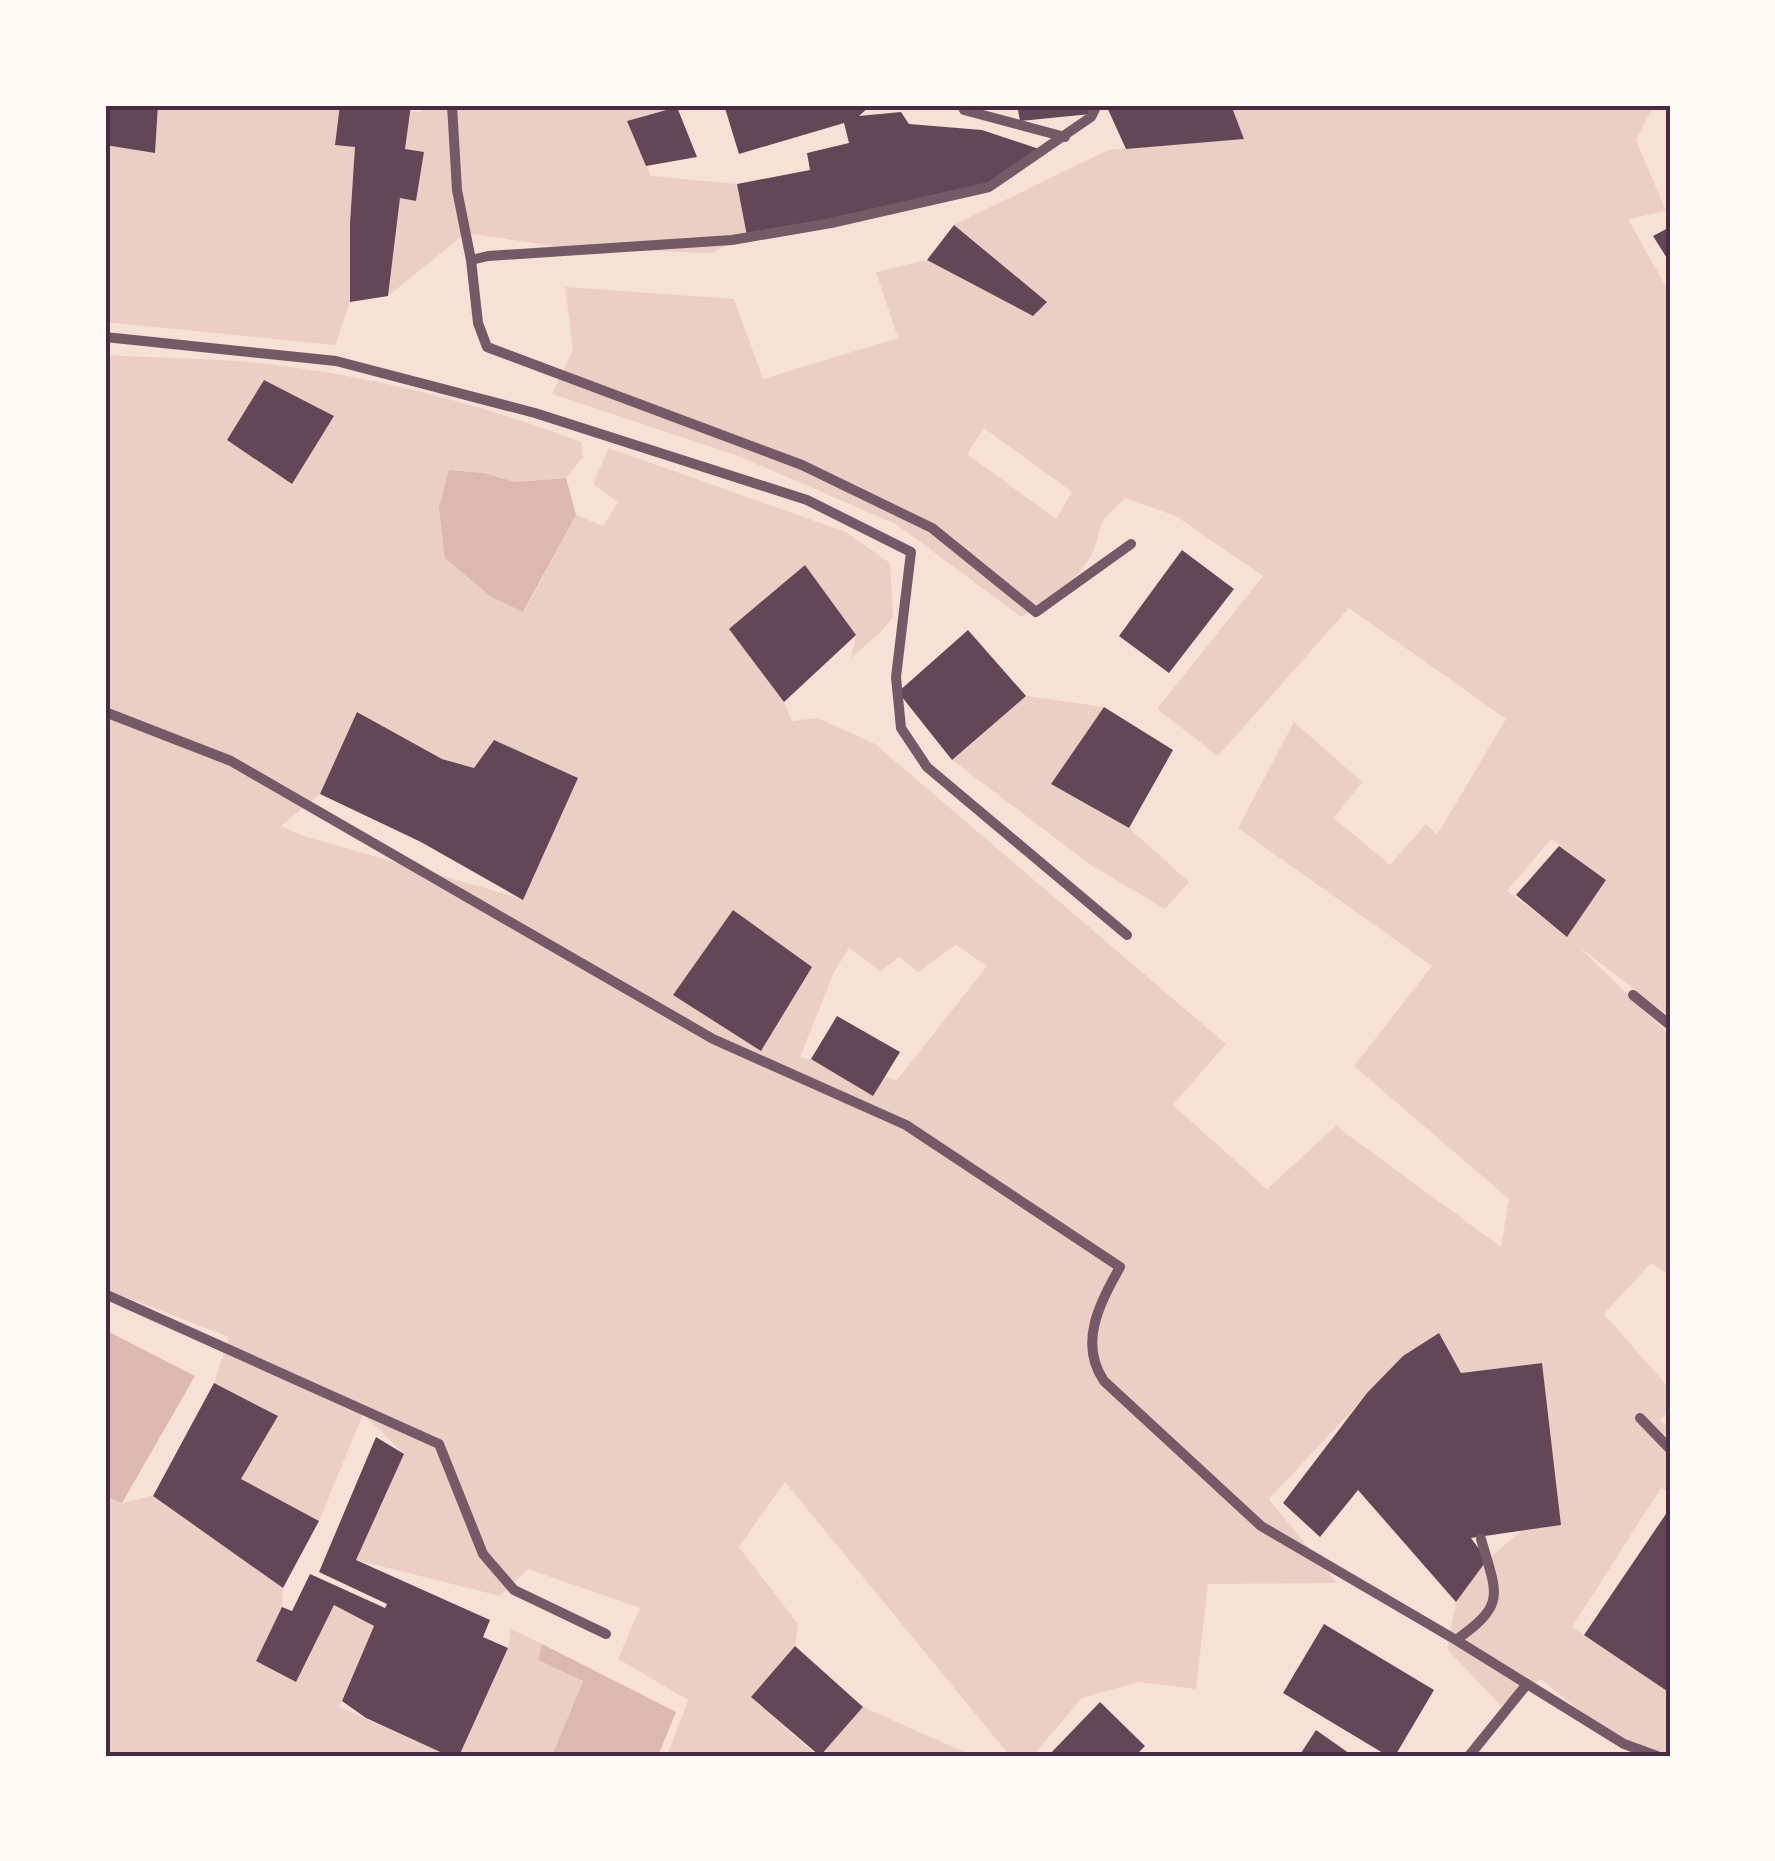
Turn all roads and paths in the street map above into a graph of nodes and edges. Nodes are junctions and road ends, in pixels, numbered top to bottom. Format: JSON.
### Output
{"nodes":[{"id":1,"x":452,"y":105,"type":"edge"},
{"id":2,"x":962,"y":105,"type":"edge"},
{"id":3,"x":1097,"y":105,"type":"edge"},
{"id":4,"x":1065,"y":137,"type":"junction"},
{"id":5,"x":471,"y":260,"type":"junction"},
{"id":6,"x":105,"y":337,"type":"edge"},
{"id":7,"x":1131,"y":544,"type":"dead end"},
{"id":8,"x":105,"y":712,"type":"edge"},
{"id":9,"x":1128,"y":935,"type":"dead end"},
{"id":10,"x":1633,"y":995,"type":"dead end"},
{"id":11,"x":1670,"y":1025,"type":"edge"},
{"id":12,"x":105,"y":1294,"type":"edge"},
{"id":13,"x":1640,"y":1418,"type":"dead end"},
{"id":14,"x":1670,"y":1449,"type":"edge"},
{"id":15,"x":1481,"y":1539,"type":"dead end"},
{"id":16,"x":606,"y":1634,"type":"dead end"},
{"id":17,"x":1456,"y":1640,"type":"junction"},
{"id":18,"x":1527,"y":1684,"type":"junction"},
{"id":19,"x":1469,"y":1756,"type":"edge"},
{"id":20,"x":1657,"y":1756,"type":"edge"}],
"edges":[{"from":1,"to":5,"type":"street"},
{"from":2,"to":4,"type":"street"},
{"from":3,"to":4,"type":"street"},
{"from":4,"to":5,"type":"street"},
{"from":5,"to":7,"type":"street"},
{"from":6,"to":9,"type":"street"},
{"from":8,"to":17,"type":"street"},
{"from":10,"to":11,"type":"street"},
{"from":12,"to":16,"type":"street"},
{"from":13,"to":14,"type":"street"},
{"from":15,"to":17,"type":"street"},
{"from":17,"to":18,"type":"street"},
{"from":18,"to":19,"type":"street"},
{"from":18,"to":20,"type":"street"}]}
